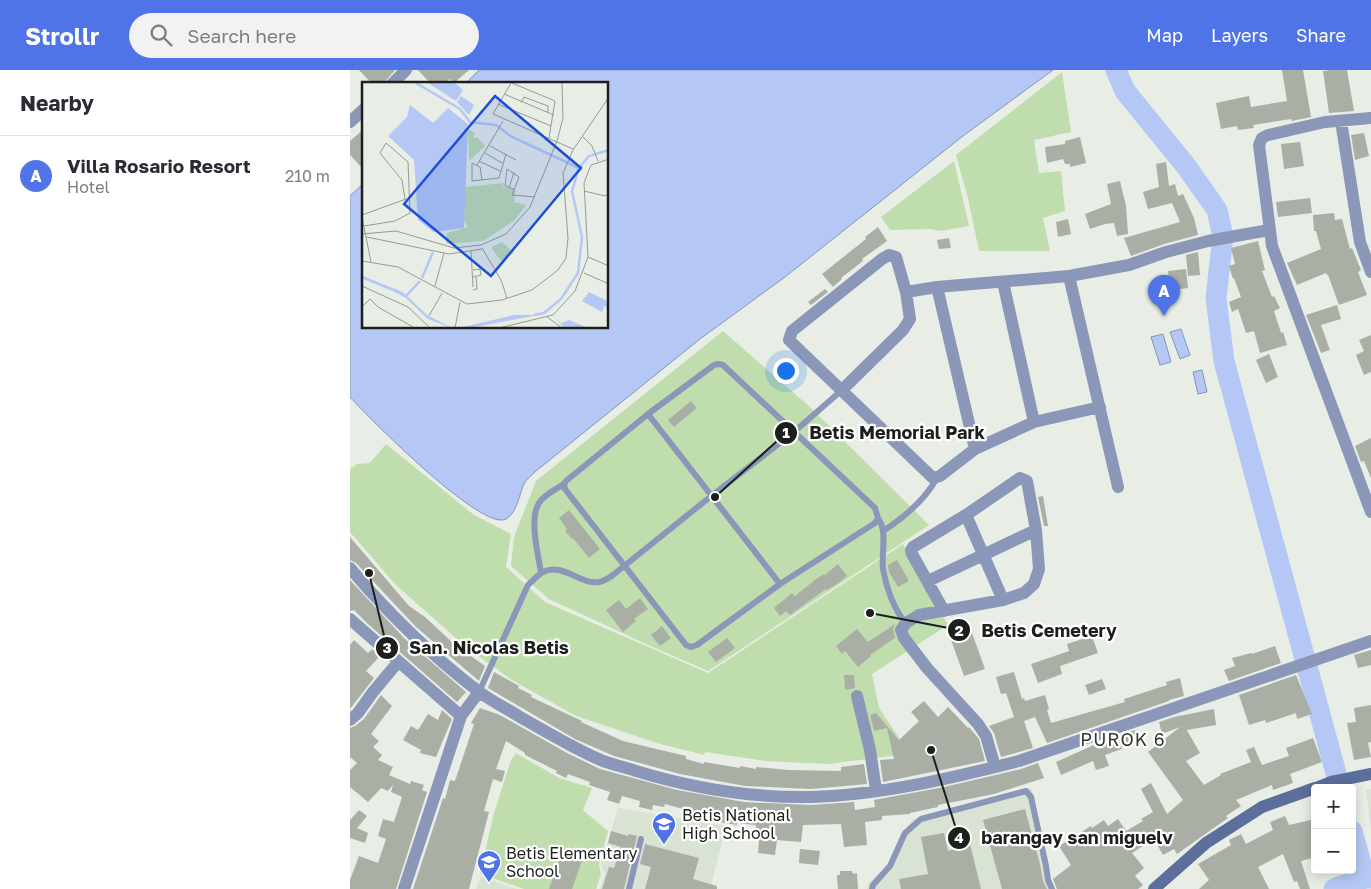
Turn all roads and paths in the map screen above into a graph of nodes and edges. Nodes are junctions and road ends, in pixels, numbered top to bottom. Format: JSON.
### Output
{"nodes":[{"id":1,"x":362,"y":111,"type":"edge"},
{"id":2,"x":1371,"y":118,"type":"edge"},
{"id":3,"x":350,"y":122,"type":"edge"},
{"id":4,"x":1341,"y":122,"type":"junction"},
{"id":5,"x":1267,"y":230,"type":"junction"},
{"id":6,"x":1371,"y":272,"type":"edge"},
{"id":7,"x":1069,"y":276,"type":"junction"},
{"id":8,"x":1003,"y":282,"type":"junction"},
{"id":9,"x":937,"y":287,"type":"junction"},
{"id":10,"x":906,"y":292,"type":"junction"},
{"id":11,"x":842,"y":390,"type":"junction"},
{"id":12,"x":1100,"y":407,"type":"junction"},
{"id":13,"x":648,"y":414,"type":"junction"},
{"id":14,"x":1034,"y":422,"type":"junction"},
{"id":15,"x":794,"y":432,"type":"junction"},
{"id":16,"x":975,"y":449,"type":"junction"},
{"id":17,"x":937,"y":478,"type":"junction"},
{"id":18,"x":564,"y":484,"type":"junction"},
{"id":19,"x":1118,"y":487,"type":"dead end"},
{"id":20,"x":710,"y":497,"type":"junction"},
{"id":21,"x":1371,"y":512,"type":"edge"},
{"id":22,"x":966,"y":516,"type":"junction"},
{"id":23,"x":878,"y":518,"type":"junction"},
{"id":24,"x":883,"y":530,"type":"junction"},
{"id":25,"x":1036,"y":530,"type":"junction"},
{"id":26,"x":983,"y":554,"type":"junction"},
{"id":27,"x":626,"y":566,"type":"junction"},
{"id":28,"x":350,"y":568,"type":"edge"},
{"id":29,"x":541,"y":572,"type":"junction"},
{"id":30,"x":928,"y":581,"type":"junction"},
{"id":31,"x":780,"y":584,"type":"junction"},
{"id":32,"x":1003,"y":600,"type":"junction"},
{"id":33,"x":944,"y":610,"type":"junction"},
{"id":34,"x":350,"y":619,"type":"edge"},
{"id":35,"x":906,"y":623,"type":"junction"},
{"id":36,"x":1371,"y":641,"type":"edge"},
{"id":37,"x":398,"y":662,"type":"junction"},
{"id":38,"x":479,"y":692,"type":"junction"},
{"id":39,"x":857,"y":696,"type":"dead end"},
{"id":40,"x":461,"y":716,"type":"junction"},
{"id":41,"x":350,"y":720,"type":"edge"},
{"id":42,"x":995,"y":767,"type":"junction"},
{"id":43,"x":1367,"y":774,"type":"edge"},
{"id":44,"x":1326,"y":784,"type":"edge"},
{"id":45,"x":1311,"y":789,"type":"edge"},
{"id":46,"x":876,"y":790,"type":"junction"},
{"id":47,"x":640,"y":840,"type":"dead end"},
{"id":48,"x":404,"y":889,"type":"edge"},
{"id":49,"x":629,"y":889,"type":"edge"},
{"id":50,"x":872,"y":889,"type":"edge"},
{"id":51,"x":1052,"y":889,"type":"edge"},
{"id":52,"x":1154,"y":889,"type":"edge"}],
"edges":[{"from":1,"to":3,"type":"street"},
{"from":2,"to":4,"type":"street"},
{"from":4,"to":5,"type":"street"},
{"from":4,"to":6,"type":"street"},
{"from":5,"to":7,"type":"street"},
{"from":5,"to":21,"type":"street"},
{"from":7,"to":8,"type":"street"},
{"from":7,"to":12,"type":"street"},
{"from":8,"to":9,"type":"street"},
{"from":8,"to":14,"type":"street"},
{"from":9,"to":10,"type":"street"},
{"from":9,"to":16,"type":"street"},
{"from":10,"to":11,"type":"street"},
{"from":10,"to":11,"type":"street"},
{"from":11,"to":15,"type":"lane"},
{"from":11,"to":17,"type":"street"},
{"from":12,"to":14,"type":"street"},
{"from":12,"to":19,"type":"street"},
{"from":13,"to":15,"type":"lane"},
{"from":13,"to":18,"type":"lane"},
{"from":13,"to":20,"type":"lane"},
{"from":14,"to":16,"type":"street"},
{"from":15,"to":20,"type":"lane"},
{"from":15,"to":23,"type":"lane"},
{"from":16,"to":17,"type":"street"},
{"from":17,"to":24,"type":"lane"},
{"from":18,"to":27,"type":"lane"},
{"from":18,"to":29,"type":"lane"},
{"from":20,"to":27,"type":"lane"},
{"from":20,"to":31,"type":"lane"},
{"from":22,"to":25,"type":"street"},
{"from":22,"to":26,"type":"street"},
{"from":22,"to":30,"type":"street"},
{"from":23,"to":24,"type":"lane"},
{"from":23,"to":31,"type":"lane"},
{"from":24,"to":35,"type":"lane"},
{"from":25,"to":26,"type":"street"},
{"from":25,"to":32,"type":"street"},
{"from":26,"to":30,"type":"street"},
{"from":26,"to":32,"type":"street"},
{"from":27,"to":29,"type":"lane"},
{"from":27,"to":31,"type":"lane"},
{"from":28,"to":38,"type":"street"},
{"from":29,"to":38,"type":"lane"},
{"from":30,"to":33,"type":"street"},
{"from":32,"to":33,"type":"street"},
{"from":33,"to":35,"type":"street"},
{"from":34,"to":37,"type":"street"},
{"from":35,"to":42,"type":"street"},
{"from":36,"to":42,"type":"street"},
{"from":37,"to":40,"type":"street"},
{"from":37,"to":41,"type":"street"},
{"from":38,"to":40,"type":"street"},
{"from":38,"to":46,"type":"street"},
{"from":39,"to":46,"type":"street"},
{"from":40,"to":48,"type":"street"},
{"from":42,"to":46,"type":"street"},
{"from":43,"to":44,"type":"main road"},
{"from":45,"to":52,"type":"main road"},
{"from":47,"to":49,"type":"lane"},
{"from":50,"to":51,"type":"lane"}]}
